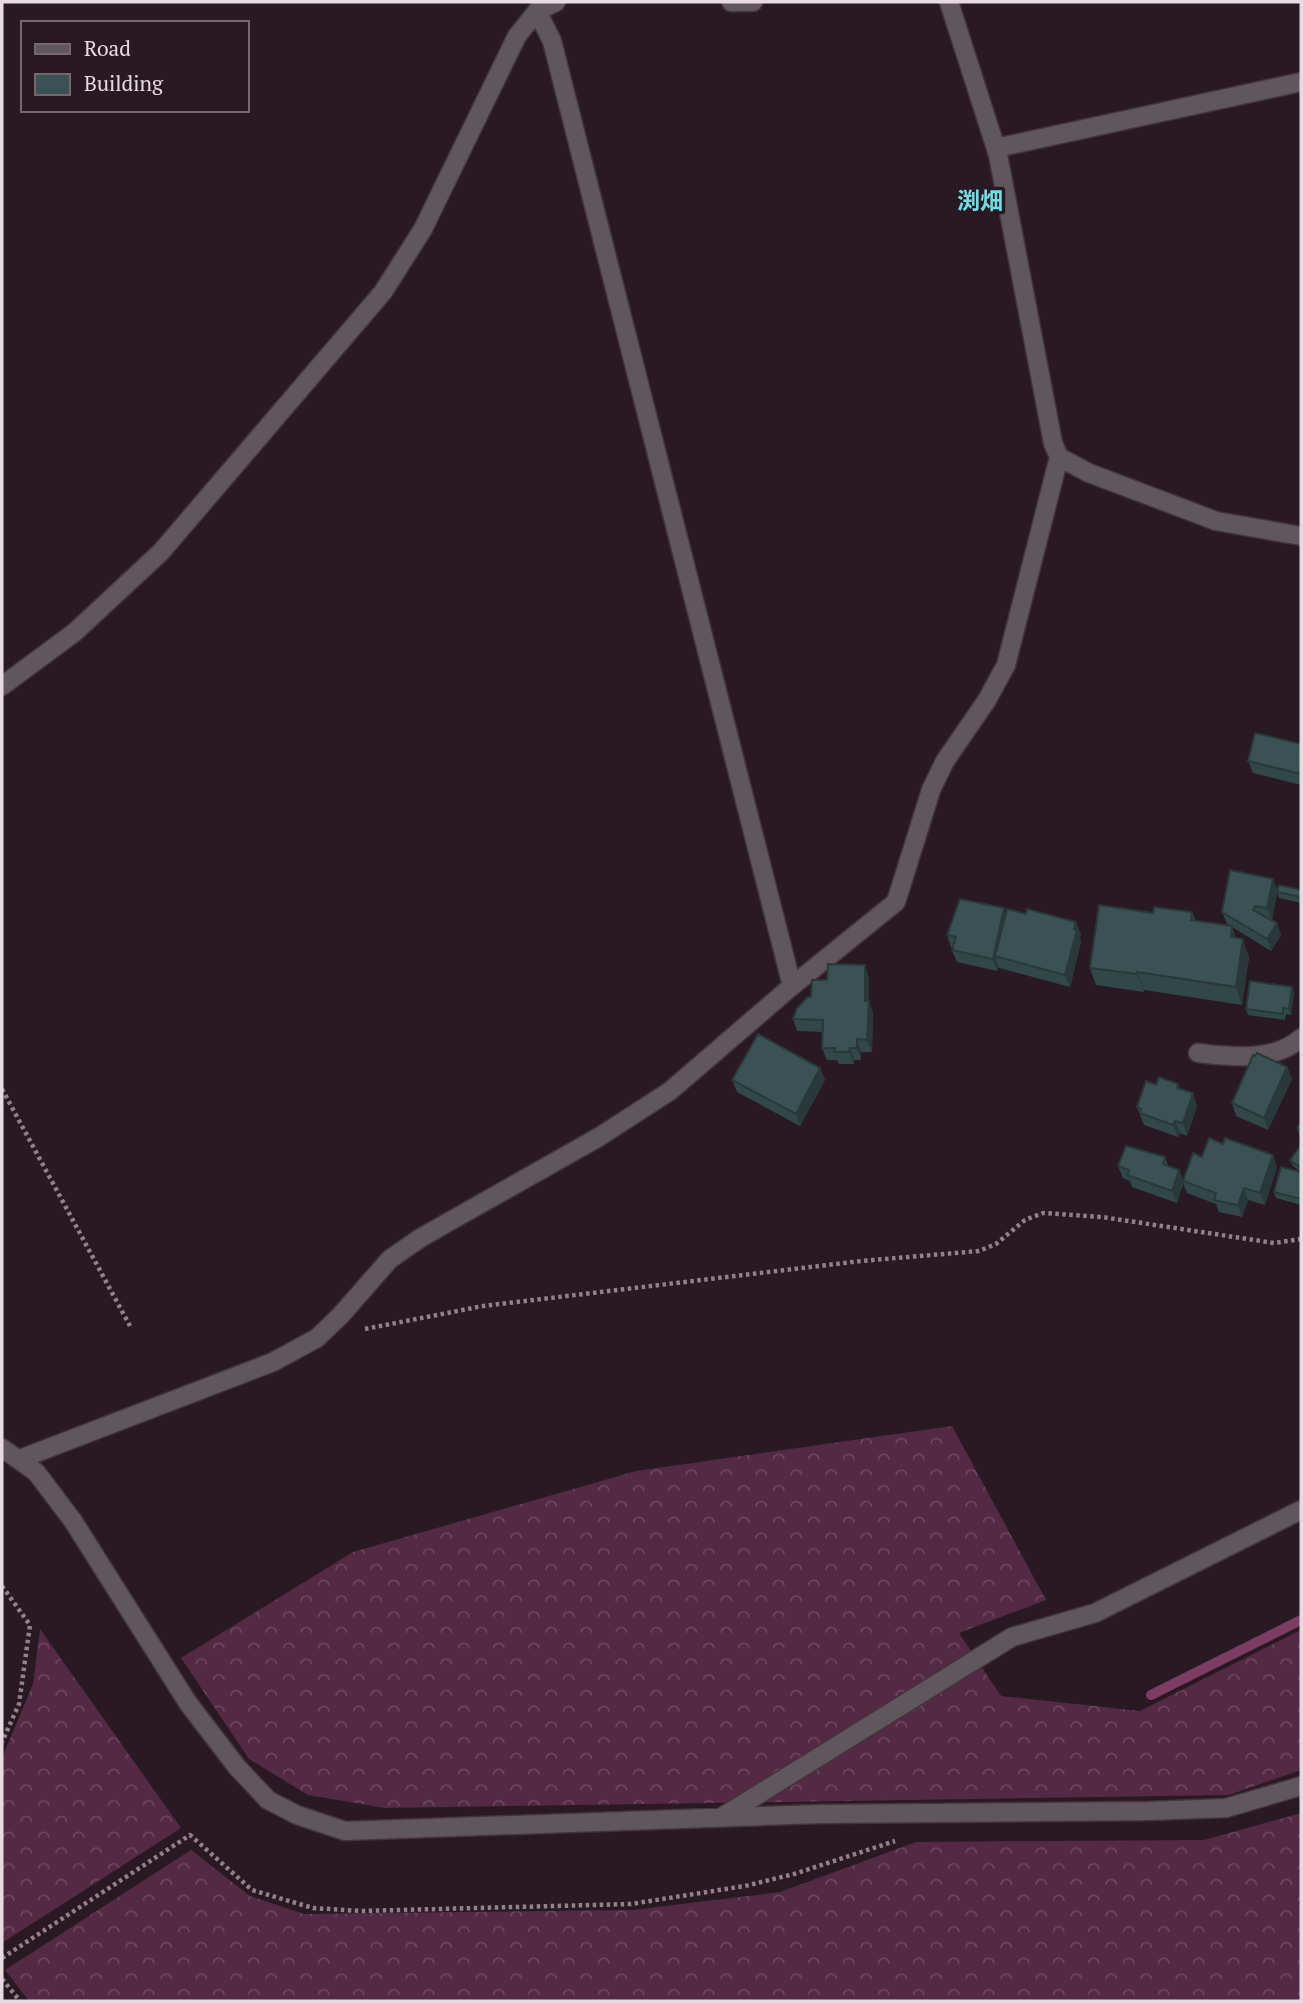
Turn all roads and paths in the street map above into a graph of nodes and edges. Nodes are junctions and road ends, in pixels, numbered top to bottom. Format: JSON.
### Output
{"nodes":[{"id":1,"x":556,"y":2,"type":"edge"},
{"id":2,"x":731,"y":2,"type":"edge"},
{"id":3,"x":753,"y":2,"type":"edge"},
{"id":4,"x":949,"y":2,"type":"edge"},
{"id":5,"x":537,"y":11,"type":"junction"},
{"id":6,"x":1301,"y":82,"type":"edge"},
{"id":7,"x":996,"y":148,"type":"junction"},
{"id":8,"x":1059,"y":457,"type":"junction"},
{"id":9,"x":1301,"y":536,"type":"edge"},
{"id":10,"x":2,"y":686,"type":"edge"},
{"id":11,"x":792,"y":986,"type":"junction"},
{"id":12,"x":1301,"y":1038,"type":"edge"},
{"id":13,"x":1198,"y":1053,"type":"dead end"},
{"id":14,"x":2,"y":1088,"type":"edge"},
{"id":15,"x":1301,"y":1239,"type":"edge"},
{"id":16,"x":130,"y":1326,"type":"dead end"},
{"id":17,"x":317,"y":1338,"type":"junction"},
{"id":18,"x":2,"y":1448,"type":"edge"},
{"id":19,"x":20,"y":1459,"type":"junction"},
{"id":20,"x":1301,"y":1510,"type":"edge"},
{"id":21,"x":2,"y":1586,"type":"edge"},
{"id":22,"x":2,"y":1742,"type":"edge"},
{"id":23,"x":1301,"y":1786,"type":"edge"},
{"id":24,"x":722,"y":1817,"type":"junction"},
{"id":25,"x":899,"y":1839,"type":"dead end"},
{"id":26,"x":2,"y":1958,"type":"edge"},
{"id":27,"x":2,"y":1979,"type":"edge"},
{"id":28,"x":20,"y":2001,"type":"edge"}],
"edges":[{"from":1,"to":5,"type":"street"},
{"from":2,"to":3,"type":"street"},
{"from":4,"to":7,"type":"street"},
{"from":5,"to":10,"type":"street"},
{"from":5,"to":11,"type":"street"},
{"from":6,"to":7,"type":"street"},
{"from":7,"to":8,"type":"street"},
{"from":8,"to":9,"type":"street"},
{"from":8,"to":11,"type":"street"},
{"from":11,"to":17,"type":"street"},
{"from":12,"to":13,"type":"street"},
{"from":14,"to":16,"type":"path"},
{"from":15,"to":17,"type":"path"},
{"from":17,"to":19,"type":"street"},
{"from":18,"to":19,"type":"street"},
{"from":19,"to":24,"type":"street"},
{"from":20,"to":24,"type":"street"},
{"from":21,"to":22,"type":"path"},
{"from":23,"to":24,"type":"street"},
{"from":25,"to":26,"type":"path"},
{"from":27,"to":28,"type":"path"}]}
